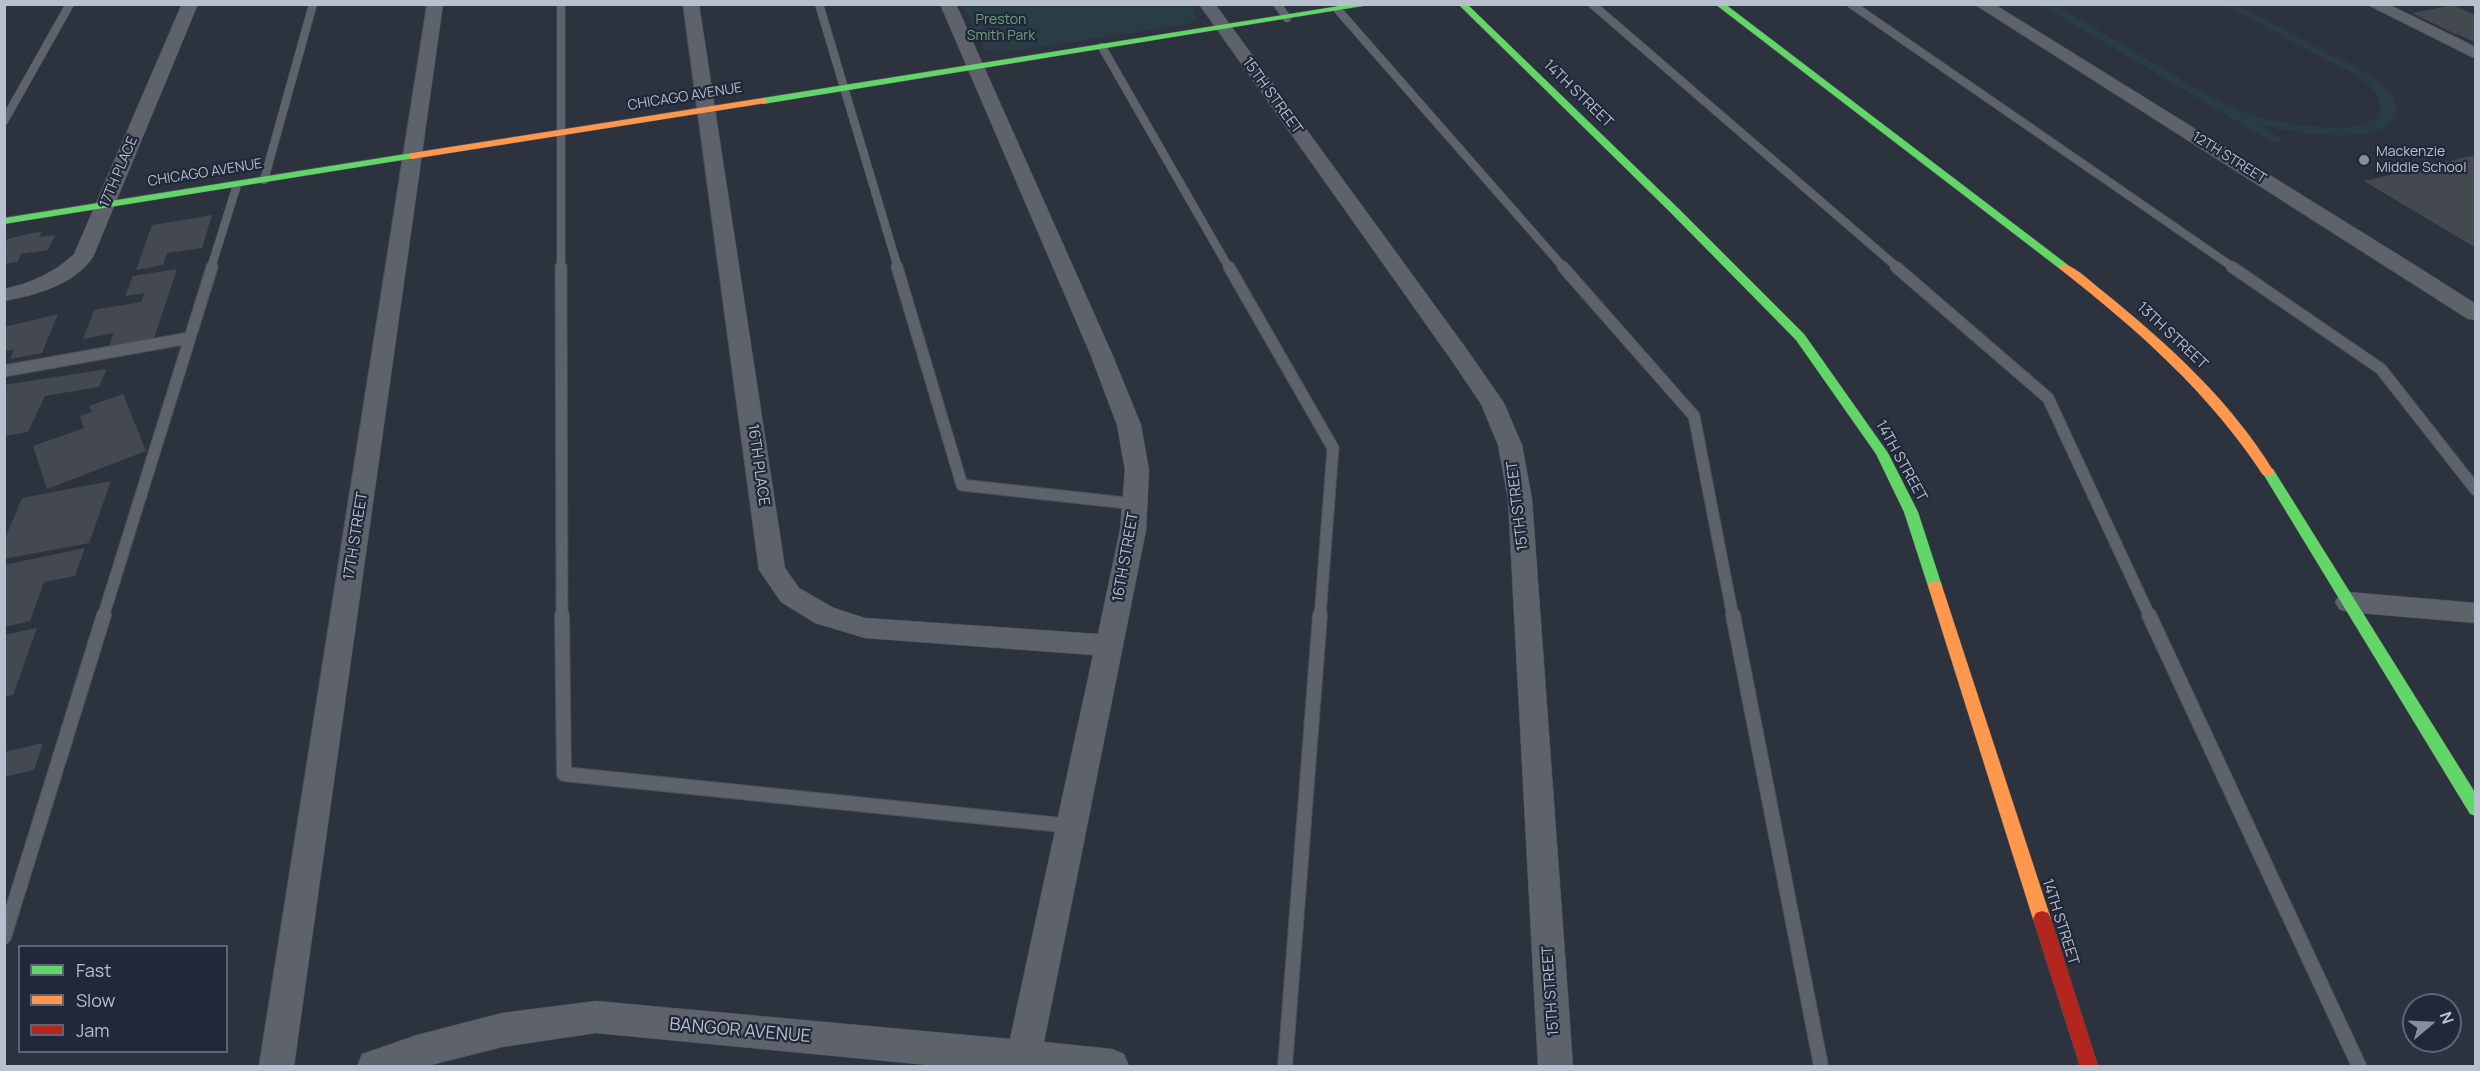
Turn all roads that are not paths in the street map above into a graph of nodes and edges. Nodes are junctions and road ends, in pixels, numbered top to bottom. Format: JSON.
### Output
{"nodes":[{"id":1,"x":70,"y":4,"type":"edge"},
{"id":2,"x":190,"y":4,"type":"edge"},
{"id":3,"x":313,"y":4,"type":"edge"},
{"id":4,"x":435,"y":4,"type":"edge"},
{"id":5,"x":561,"y":4,"type":"edge"},
{"id":6,"x":691,"y":4,"type":"edge"},
{"id":7,"x":819,"y":4,"type":"edge"},
{"id":8,"x":948,"y":4,"type":"edge"},
{"id":9,"x":1207,"y":4,"type":"edge"},
{"id":10,"x":1371,"y":4,"type":"edge"},
{"id":11,"x":1462,"y":4,"type":"edge"},
{"id":12,"x":1592,"y":4,"type":"edge"},
{"id":13,"x":1719,"y":4,"type":"edge"},
{"id":14,"x":1851,"y":4,"type":"edge"},
{"id":15,"x":1982,"y":4,"type":"edge"},
{"id":16,"x":2374,"y":4,"type":"edge"},
{"id":17,"x":1277,"y":5,"type":"edge"},
{"id":18,"x":1338,"y":10,"type":"junction"},
{"id":19,"x":1287,"y":18,"type":"junction"},
{"id":20,"x":1223,"y":28,"type":"junction"},
{"id":21,"x":1102,"y":47,"type":"junction"},
{"id":22,"x":2475,"y":54,"type":"edge"},
{"id":23,"x":975,"y":68,"type":"junction"},
{"id":24,"x":843,"y":89,"type":"junction"},
{"id":25,"x":708,"y":110,"type":"junction"},
{"id":26,"x":4,"y":121,"type":"edge"},
{"id":27,"x":560,"y":134,"type":"junction"},
{"id":28,"x":412,"y":157,"type":"junction"},
{"id":29,"x":264,"y":180,"type":"junction"},
{"id":30,"x":237,"y":185,"type":"junction"},
{"id":31,"x":105,"y":205,"type":"junction"},
{"id":32,"x":4,"y":221,"type":"edge"},
{"id":33,"x":4,"y":296,"type":"edge"},
{"id":34,"x":2475,"y":314,"type":"edge"},
{"id":35,"x":189,"y":338,"type":"junction"},
{"id":36,"x":4,"y":371,"type":"edge"},
{"id":37,"x":2475,"y":490,"type":"edge"},
{"id":38,"x":1135,"y":504,"type":"junction"},
{"id":39,"x":2348,"y":602,"type":"junction"},
{"id":40,"x":2475,"y":613,"type":"edge"},
{"id":41,"x":1110,"y":646,"type":"junction"},
{"id":42,"x":2475,"y":809,"type":"edge"},
{"id":43,"x":1072,"y":826,"type":"junction"},
{"id":44,"x":4,"y":937,"type":"edge"},
{"id":45,"x":1023,"y":1062,"type":"edge"},
{"id":46,"x":276,"y":1066,"type":"edge"},
{"id":47,"x":374,"y":1066,"type":"edge"},
{"id":48,"x":1112,"y":1066,"type":"edge"},
{"id":49,"x":1285,"y":1066,"type":"edge"},
{"id":50,"x":1556,"y":1066,"type":"edge"},
{"id":51,"x":1821,"y":1066,"type":"edge"},
{"id":52,"x":2089,"y":1066,"type":"edge"},
{"id":53,"x":2359,"y":1066,"type":"edge"}],
"edges":[{"from":1,"to":26,"type":"lane"},
{"from":2,"to":31,"type":"street","name":"17TH PLACE"},
{"from":3,"to":29,"type":"lane"},
{"from":4,"to":28,"type":"street","name":"17TH STREET"},
{"from":5,"to":27,"type":"lane"},
{"from":6,"to":25,"type":"street","name":"16TH PLACE"},
{"from":7,"to":24,"type":"lane"},
{"from":8,"to":23,"type":"street","name":"16TH STREET"},
{"from":9,"to":20,"type":"street","name":"15TH STREET"},
{"from":10,"to":18,"type":"street","name":"CHICAGO AVENUE"},
{"from":11,"to":52,"type":"street","name":"14TH STREET"},
{"from":12,"to":53,"type":"lane"},
{"from":13,"to":39,"type":"street","name":"13TH STREET"},
{"from":14,"to":37,"type":"lane"},
{"from":15,"to":34,"type":"street","name":"12TH STREET"},
{"from":16,"to":22,"type":"street"},
{"from":17,"to":19,"type":"lane"},
{"from":18,"to":19,"type":"street","name":"CHICAGO AVENUE"},
{"from":18,"to":51,"type":"lane"},
{"from":19,"to":20,"type":"street","name":"CHICAGO AVENUE"},
{"from":20,"to":21,"type":"street","name":"CHICAGO AVENUE"},
{"from":20,"to":50,"type":"street","name":"15TH STREET"},
{"from":21,"to":23,"type":"street","name":"CHICAGO AVENUE"},
{"from":21,"to":49,"type":"lane"},
{"from":23,"to":24,"type":"street","name":"CHICAGO AVENUE"},
{"from":23,"to":38,"type":"street","name":"16TH STREET"},
{"from":24,"to":25,"type":"street","name":"CHICAGO AVENUE"},
{"from":24,"to":38,"type":"lane"},
{"from":25,"to":27,"type":"street","name":"CHICAGO AVENUE"},
{"from":25,"to":41,"type":"street","name":"16TH PLACE"},
{"from":27,"to":28,"type":"street","name":"CHICAGO AVENUE"},
{"from":27,"to":43,"type":"lane"},
{"from":28,"to":29,"type":"street","name":"CHICAGO AVENUE"},
{"from":28,"to":46,"type":"street","name":"17TH STREET"},
{"from":29,"to":30,"type":"street","name":"CHICAGO AVENUE"},
{"from":30,"to":31,"type":"street","name":"CHICAGO AVENUE"},
{"from":30,"to":35,"type":"lane"},
{"from":31,"to":32,"type":"street","name":"CHICAGO AVENUE"},
{"from":31,"to":33,"type":"street","name":"17TH PLACE"},
{"from":35,"to":36,"type":"lane"},
{"from":35,"to":44,"type":"lane"},
{"from":38,"to":41,"type":"street","name":"16TH STREET"},
{"from":39,"to":40,"type":"street"},
{"from":39,"to":42,"type":"street","name":"13TH STREET"},
{"from":41,"to":43,"type":"street","name":"16TH STREET"},
{"from":43,"to":45,"type":"street","name":"16TH STREET"},
{"from":45,"to":47,"type":"street","name":"BANGOR AVENUE"},
{"from":45,"to":48,"type":"street","name":"BANGOR AVENUE"}]}
